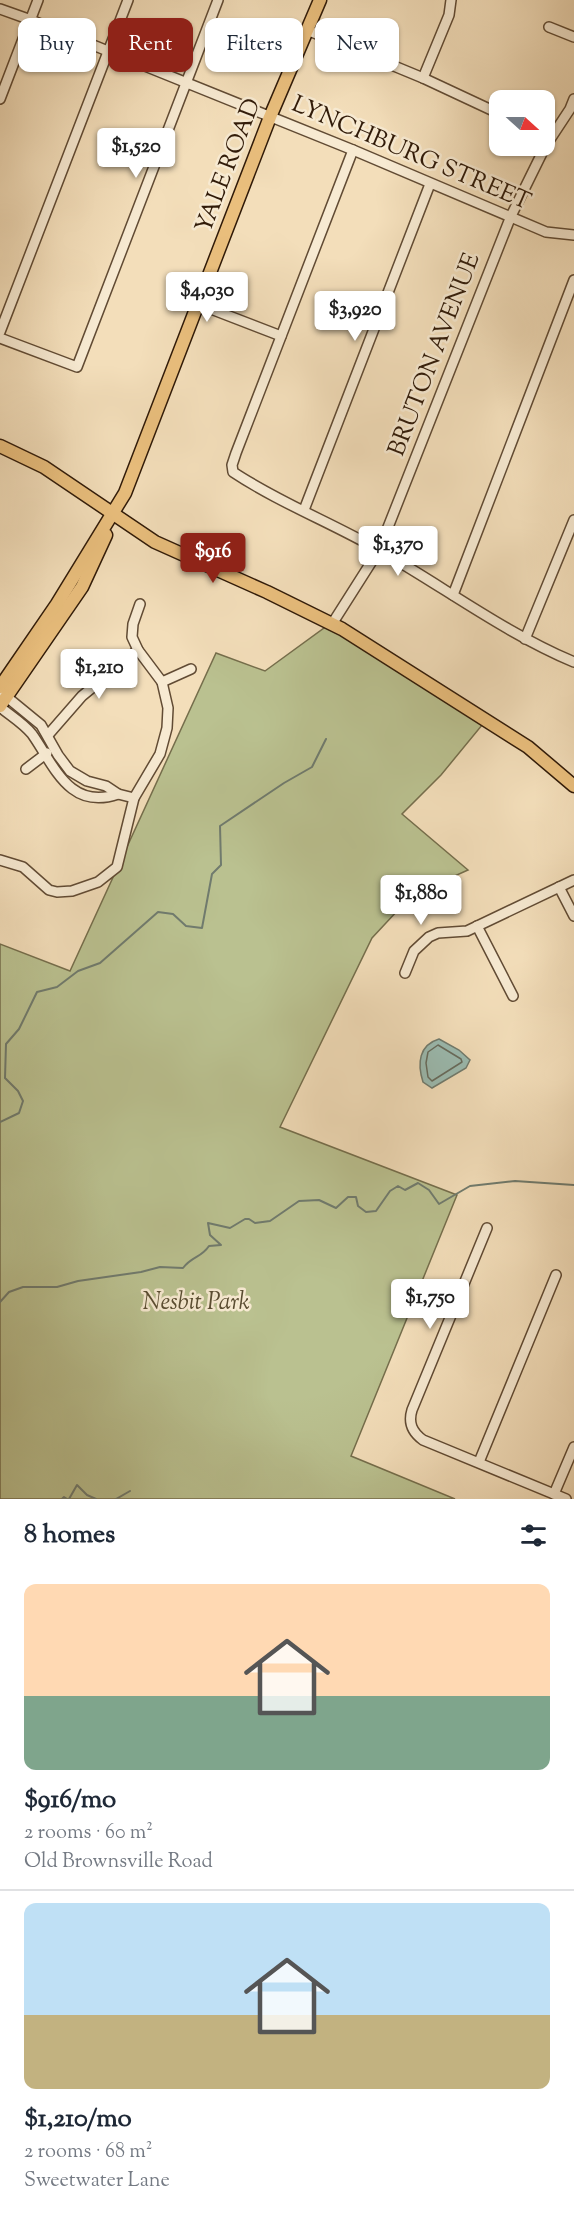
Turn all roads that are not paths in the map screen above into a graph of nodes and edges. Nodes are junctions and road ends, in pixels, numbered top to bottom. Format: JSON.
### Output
{"nodes":[{"id":1,"x":38,"y":0,"type":"edge"},
{"id":2,"x":128,"y":0,"type":"edge"},
{"id":3,"x":219,"y":0,"type":"edge"},
{"id":4,"x":320,"y":0,"type":"edge"},
{"id":5,"x":451,"y":0,"type":"edge"},
{"id":6,"x":0,"y":9,"type":"edge"},
{"id":7,"x":25,"y":18,"type":"edge"},
{"id":8,"x":32,"y":18,"type":"edge"},
{"id":9,"x":549,"y":27,"type":"dead end"},
{"id":10,"x":307,"y":30,"type":"junction"},
{"id":11,"x":574,"y":38,"type":"edge"},
{"id":12,"x":96,"y":47,"type":"edge"},
{"id":13,"x":107,"y":52,"type":"junction"},
{"id":14,"x":18,"y":53,"type":"edge"},
{"id":15,"x":423,"y":78,"type":"junction"},
{"id":16,"x":187,"y":84,"type":"junction"},
{"id":17,"x":0,"y":99,"type":"edge"},
{"id":18,"x":574,"y":99,"type":"edge"},
{"id":19,"x":489,"y":109,"type":"edge"},
{"id":20,"x":270,"y":117,"type":"junction"},
{"id":21,"x":555,"y":130,"type":"edge"},
{"id":22,"x":353,"y":150,"type":"junction"},
{"id":23,"x":539,"y":156,"type":"edge"},
{"id":24,"x":430,"y":184,"type":"junction"},
{"id":25,"x":511,"y":216,"type":"junction"},
{"id":26,"x":574,"y":235,"type":"edge"},
{"id":27,"x":574,"y":280,"type":"edge"},
{"id":28,"x":198,"y":304,"type":"junction"},
{"id":29,"x":0,"y":332,"type":"edge"},
{"id":30,"x":281,"y":336,"type":"junction"},
{"id":31,"x":0,"y":338,"type":"edge"},
{"id":32,"x":0,"y":446,"type":"edge"},
{"id":33,"x":304,"y":510,"type":"junction"},
{"id":34,"x":113,"y":514,"type":"junction"},
{"id":35,"x":574,"y":520,"type":"edge"},
{"id":36,"x":379,"y":550,"type":"junction"},
{"id":37,"x":453,"y":595,"type":"junction"},
{"id":38,"x":141,"y":604,"type":"dead end"},
{"id":39,"x":332,"y":624,"type":"junction"},
{"id":40,"x":525,"y":639,"type":"junction"},
{"id":41,"x":138,"y":650,"type":"junction"},
{"id":42,"x":574,"y":662,"type":"edge"},
{"id":43,"x":190,"y":669,"type":"dead end"},
{"id":44,"x":162,"y":682,"type":"junction"},
{"id":45,"x":1,"y":698,"type":"edge"},
{"id":46,"x":48,"y":735,"type":"junction"},
{"id":47,"x":54,"y":748,"type":"junction"},
{"id":48,"x":44,"y":755,"type":"junction"},
{"id":49,"x":26,"y":769,"type":"dead end"},
{"id":50,"x":574,"y":786,"type":"edge"},
{"id":51,"x":118,"y":794,"type":"junction"},
{"id":52,"x":134,"y":798,"type":"junction"},
{"id":53,"x":0,"y":860,"type":"edge"},
{"id":54,"x":574,"y":880,"type":"edge"},
{"id":55,"x":559,"y":887,"type":"junction"},
{"id":56,"x":574,"y":916,"type":"edge"},
{"id":57,"x":477,"y":926,"type":"junction"},
{"id":58,"x":405,"y":973,"type":"dead end"},
{"id":59,"x":513,"y":996,"type":"dead end"},
{"id":60,"x":487,"y":1228,"type":"dead end"},
{"id":61,"x":556,"y":1275,"type":"dead end"},
{"id":62,"x":574,"y":1447,"type":"edge"},
{"id":63,"x":479,"y":1462,"type":"junction"},
{"id":64,"x":554,"y":1494,"type":"junction"},
{"id":65,"x":566,"y":1499,"type":"edge"}],
"edges":[{"from":1,"to":8,"type":"street"},
{"from":2,"to":13,"type":"street"},
{"from":3,"to":16,"type":"street"},
{"from":4,"to":10,"type":"main road","name":"YALE ROAD"},
{"from":5,"to":15,"type":"street"},
{"from":6,"to":7,"type":"street","name":"LYNCHBURG STREET"},
{"from":9,"to":11,"type":"street"},
{"from":10,"to":15,"type":"street"},
{"from":10,"to":20,"type":"main road","name":"YALE ROAD"},
{"from":12,"to":13,"type":"street","name":"LYNCHBURG STREET"},
{"from":13,"to":16,"type":"street","name":"LYNCHBURG STREET"},
{"from":13,"to":29,"type":"street"},
{"from":14,"to":17,"type":"street"},
{"from":15,"to":19,"type":"street"},
{"from":16,"to":20,"type":"street","name":"LYNCHBURG STREET"},
{"from":16,"to":31,"type":"street"},
{"from":18,"to":21,"type":"street","name":"BRUTON AVENUE"},
{"from":20,"to":22,"type":"street","name":"LYNCHBURG STREET"},
{"from":20,"to":28,"type":"main road","name":"YALE ROAD"},
{"from":22,"to":24,"type":"street","name":"LYNCHBURG STREET"},
{"from":22,"to":30,"type":"street"},
{"from":23,"to":25,"type":"street","name":"BRUTON AVENUE"},
{"from":24,"to":25,"type":"street","name":"LYNCHBURG STREET"},
{"from":24,"to":33,"type":"street"},
{"from":25,"to":26,"type":"street","name":"LYNCHBURG STREET"},
{"from":25,"to":36,"type":"street","name":"BRUTON AVENUE"},
{"from":27,"to":37,"type":"street"},
{"from":28,"to":30,"type":"street"},
{"from":28,"to":34,"type":"main road","name":"YALE ROAD"},
{"from":30,"to":33,"type":"street"},
{"from":32,"to":34,"type":"main road"},
{"from":33,"to":36,"type":"street"},
{"from":34,"to":39,"type":"main road"},
{"from":34,"to":45,"type":"main road","name":"YALE ROAD"},
{"from":35,"to":40,"type":"street"},
{"from":36,"to":37,"type":"street"},
{"from":36,"to":39,"type":"street","name":"BRUTON AVENUE"},
{"from":37,"to":40,"type":"street"},
{"from":38,"to":41,"type":"street"},
{"from":39,"to":50,"type":"main road"},
{"from":40,"to":42,"type":"street"},
{"from":41,"to":44,"type":"street"},
{"from":41,"to":46,"type":"street"},
{"from":43,"to":44,"type":"street"},
{"from":44,"to":52,"type":"street"},
{"from":45,"to":46,"type":"street"},
{"from":45,"to":48,"type":"street"},
{"from":46,"to":47,"type":"street"},
{"from":47,"to":48,"type":"street"},
{"from":47,"to":51,"type":"street"},
{"from":48,"to":49,"type":"street"},
{"from":48,"to":51,"type":"street"},
{"from":51,"to":52,"type":"street"},
{"from":52,"to":53,"type":"street"},
{"from":54,"to":55,"type":"street"},
{"from":55,"to":56,"type":"street"},
{"from":55,"to":57,"type":"street"},
{"from":57,"to":58,"type":"street"},
{"from":57,"to":59,"type":"street"},
{"from":60,"to":63,"type":"street"},
{"from":61,"to":63,"type":"street"},
{"from":62,"to":64,"type":"street"},
{"from":63,"to":64,"type":"street"},
{"from":64,"to":65,"type":"street"}]}
